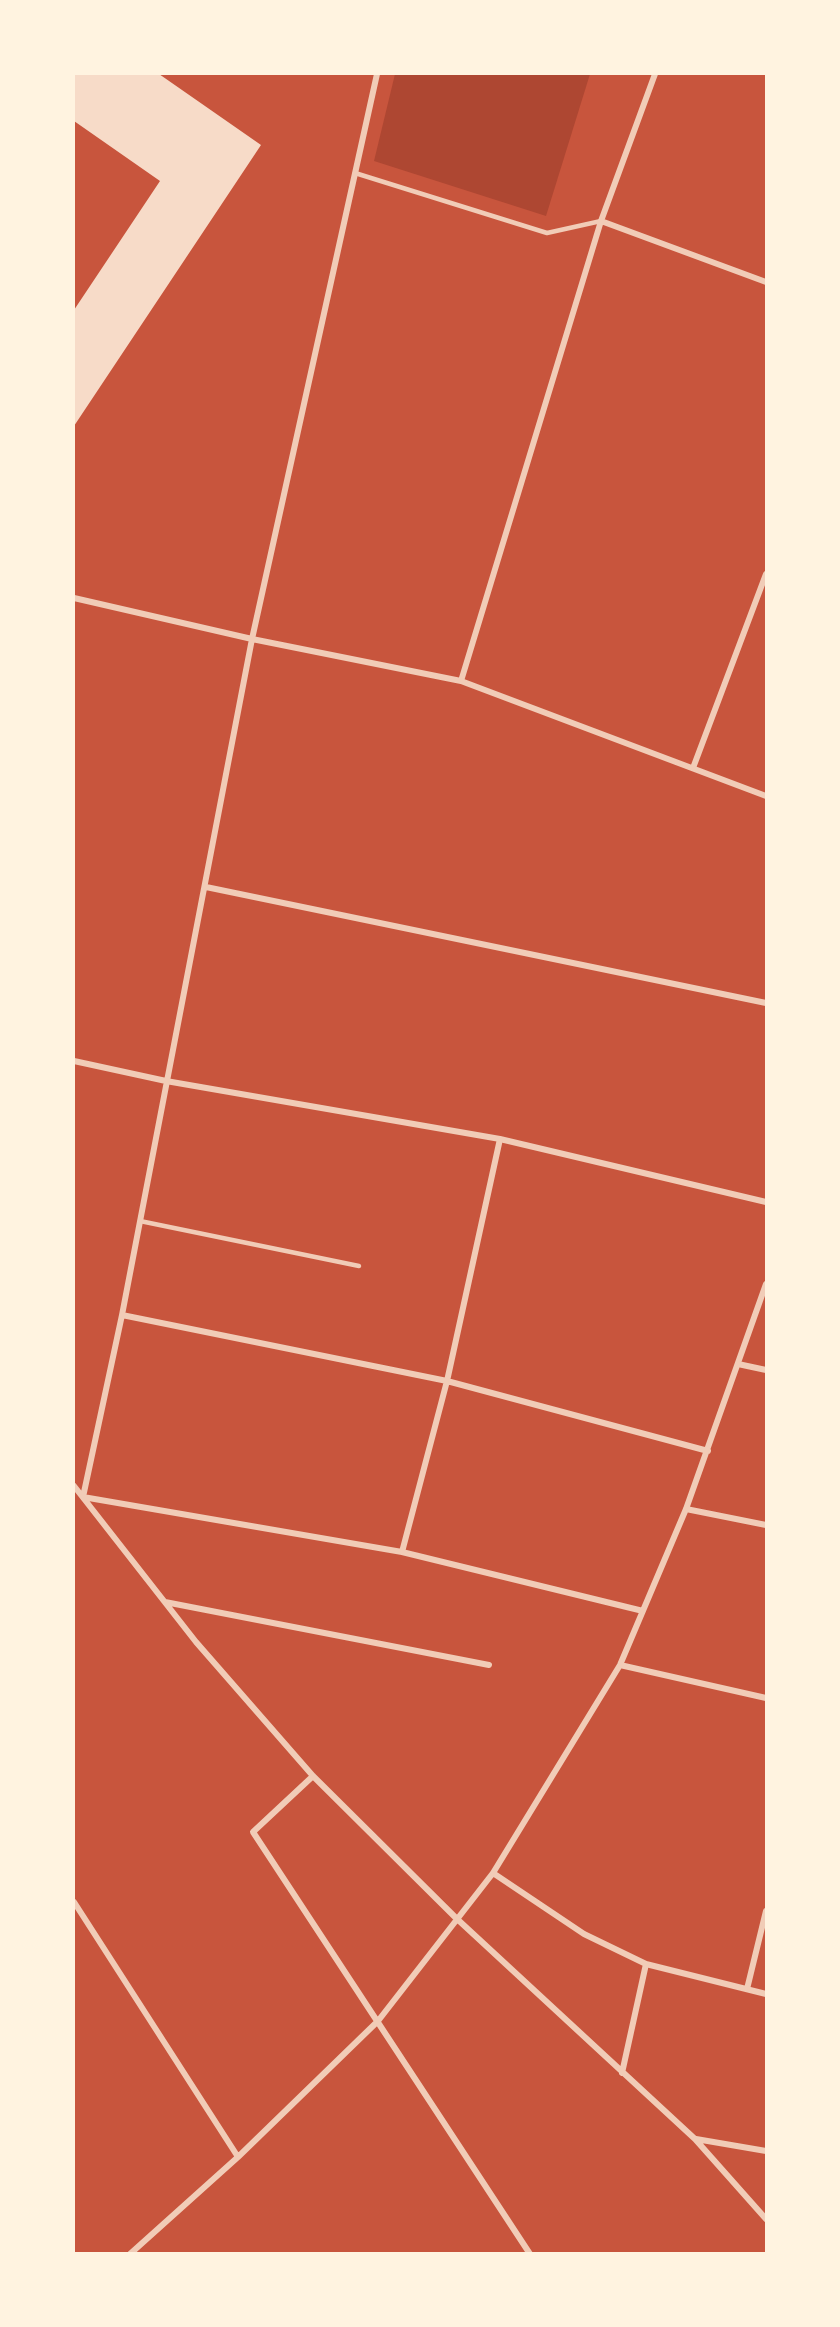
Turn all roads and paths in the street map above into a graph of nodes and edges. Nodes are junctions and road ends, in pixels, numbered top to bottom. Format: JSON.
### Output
{"nodes":[{"id":1,"x":377,"y":74,"type":"edge"},
{"id":2,"x":655,"y":74,"type":"edge"},
{"id":3,"x":355,"y":173,"type":"junction"},
{"id":4,"x":602,"y":221,"type":"junction"},
{"id":5,"x":766,"y":282,"type":"edge"},
{"id":6,"x":766,"y":574,"type":"edge"},
{"id":7,"x":74,"y":598,"type":"edge"},
{"id":8,"x":252,"y":639,"type":"junction"},
{"id":9,"x":461,"y":681,"type":"junction"},
{"id":10,"x":693,"y":768,"type":"junction"},
{"id":11,"x":766,"y":796,"type":"edge"},
{"id":12,"x":206,"y":886,"type":"junction"},
{"id":13,"x":766,"y":1003,"type":"edge"},
{"id":14,"x":74,"y":1061,"type":"edge"},
{"id":15,"x":166,"y":1081,"type":"junction"},
{"id":16,"x":501,"y":1139,"type":"junction"},
{"id":17,"x":766,"y":1202,"type":"edge"},
{"id":18,"x":140,"y":1221,"type":"junction"},
{"id":19,"x":359,"y":1266,"type":"dead end"},
{"id":20,"x":766,"y":1284,"type":"edge"},
{"id":21,"x":122,"y":1316,"type":"junction"},
{"id":22,"x":738,"y":1364,"type":"junction"},
{"id":23,"x":766,"y":1370,"type":"edge"},
{"id":24,"x":447,"y":1381,"type":"junction"},
{"id":25,"x":708,"y":1451,"type":"junction"},
{"id":26,"x":74,"y":1486,"type":"edge"},
{"id":27,"x":83,"y":1497,"type":"junction"},
{"id":28,"x":686,"y":1509,"type":"junction"},
{"id":29,"x":766,"y":1524,"type":"edge"},
{"id":30,"x":402,"y":1552,"type":"junction"},
{"id":31,"x":165,"y":1602,"type":"junction"},
{"id":32,"x":643,"y":1611,"type":"junction"},
{"id":33,"x":489,"y":1665,"type":"dead end"},
{"id":34,"x":620,"y":1665,"type":"junction"},
{"id":35,"x":766,"y":1698,"type":"edge"},
{"id":36,"x":313,"y":1776,"type":"junction"},
{"id":37,"x":493,"y":1873,"type":"junction"},
{"id":38,"x":74,"y":1902,"type":"edge"},
{"id":39,"x":766,"y":1911,"type":"edge"},
{"id":40,"x":456,"y":1918,"type":"junction"},
{"id":41,"x":646,"y":1964,"type":"junction"},
{"id":42,"x":747,"y":1989,"type":"junction"},
{"id":43,"x":766,"y":1994,"type":"edge"},
{"id":44,"x":378,"y":2021,"type":"junction"},
{"id":45,"x":622,"y":2073,"type":"junction"},
{"id":46,"x":695,"y":2139,"type":"junction"},
{"id":47,"x":766,"y":2151,"type":"edge"},
{"id":48,"x":238,"y":2157,"type":"junction"},
{"id":49,"x":766,"y":2219,"type":"edge"},
{"id":50,"x":130,"y":2253,"type":"edge"},
{"id":51,"x":530,"y":2253,"type":"edge"}],
"edges":[{"from":1,"to":3,"type":"street"},
{"from":2,"to":4,"type":"street"},
{"from":3,"to":4,"type":"lane"},
{"from":3,"to":8,"type":"street"},
{"from":4,"to":5,"type":"street"},
{"from":4,"to":9,"type":"street"},
{"from":6,"to":10,"type":"street"},
{"from":7,"to":8,"type":"street"},
{"from":8,"to":9,"type":"street"},
{"from":8,"to":12,"type":"street"},
{"from":9,"to":10,"type":"street"},
{"from":10,"to":11,"type":"street"},
{"from":12,"to":13,"type":"street"},
{"from":12,"to":15,"type":"street"},
{"from":14,"to":15,"type":"street"},
{"from":15,"to":16,"type":"street"},
{"from":15,"to":18,"type":"street"},
{"from":16,"to":17,"type":"street"},
{"from":16,"to":24,"type":"street"},
{"from":18,"to":19,"type":"lane"},
{"from":18,"to":21,"type":"street"},
{"from":20,"to":22,"type":"street"},
{"from":21,"to":24,"type":"street"},
{"from":21,"to":27,"type":"street"},
{"from":22,"to":23,"type":"street"},
{"from":22,"to":25,"type":"street"},
{"from":24,"to":25,"type":"street"},
{"from":24,"to":30,"type":"street"},
{"from":25,"to":28,"type":"street"},
{"from":26,"to":27,"type":"street"},
{"from":27,"to":30,"type":"street"},
{"from":27,"to":31,"type":"street"},
{"from":28,"to":29,"type":"street"},
{"from":28,"to":32,"type":"street"},
{"from":30,"to":32,"type":"street"},
{"from":31,"to":33,"type":"street"},
{"from":31,"to":36,"type":"street"},
{"from":32,"to":34,"type":"street"},
{"from":34,"to":35,"type":"street"},
{"from":34,"to":37,"type":"street"},
{"from":36,"to":40,"type":"street"},
{"from":36,"to":44,"type":"street"},
{"from":37,"to":40,"type":"street"},
{"from":37,"to":41,"type":"street"},
{"from":38,"to":48,"type":"street"},
{"from":39,"to":42,"type":"street"},
{"from":40,"to":44,"type":"street"},
{"from":40,"to":45,"type":"street"},
{"from":41,"to":42,"type":"street"},
{"from":41,"to":45,"type":"street"},
{"from":42,"to":43,"type":"street"},
{"from":44,"to":48,"type":"street"},
{"from":44,"to":51,"type":"street"},
{"from":45,"to":46,"type":"street"},
{"from":46,"to":47,"type":"street"},
{"from":46,"to":49,"type":"street"},
{"from":48,"to":50,"type":"street"}]}
